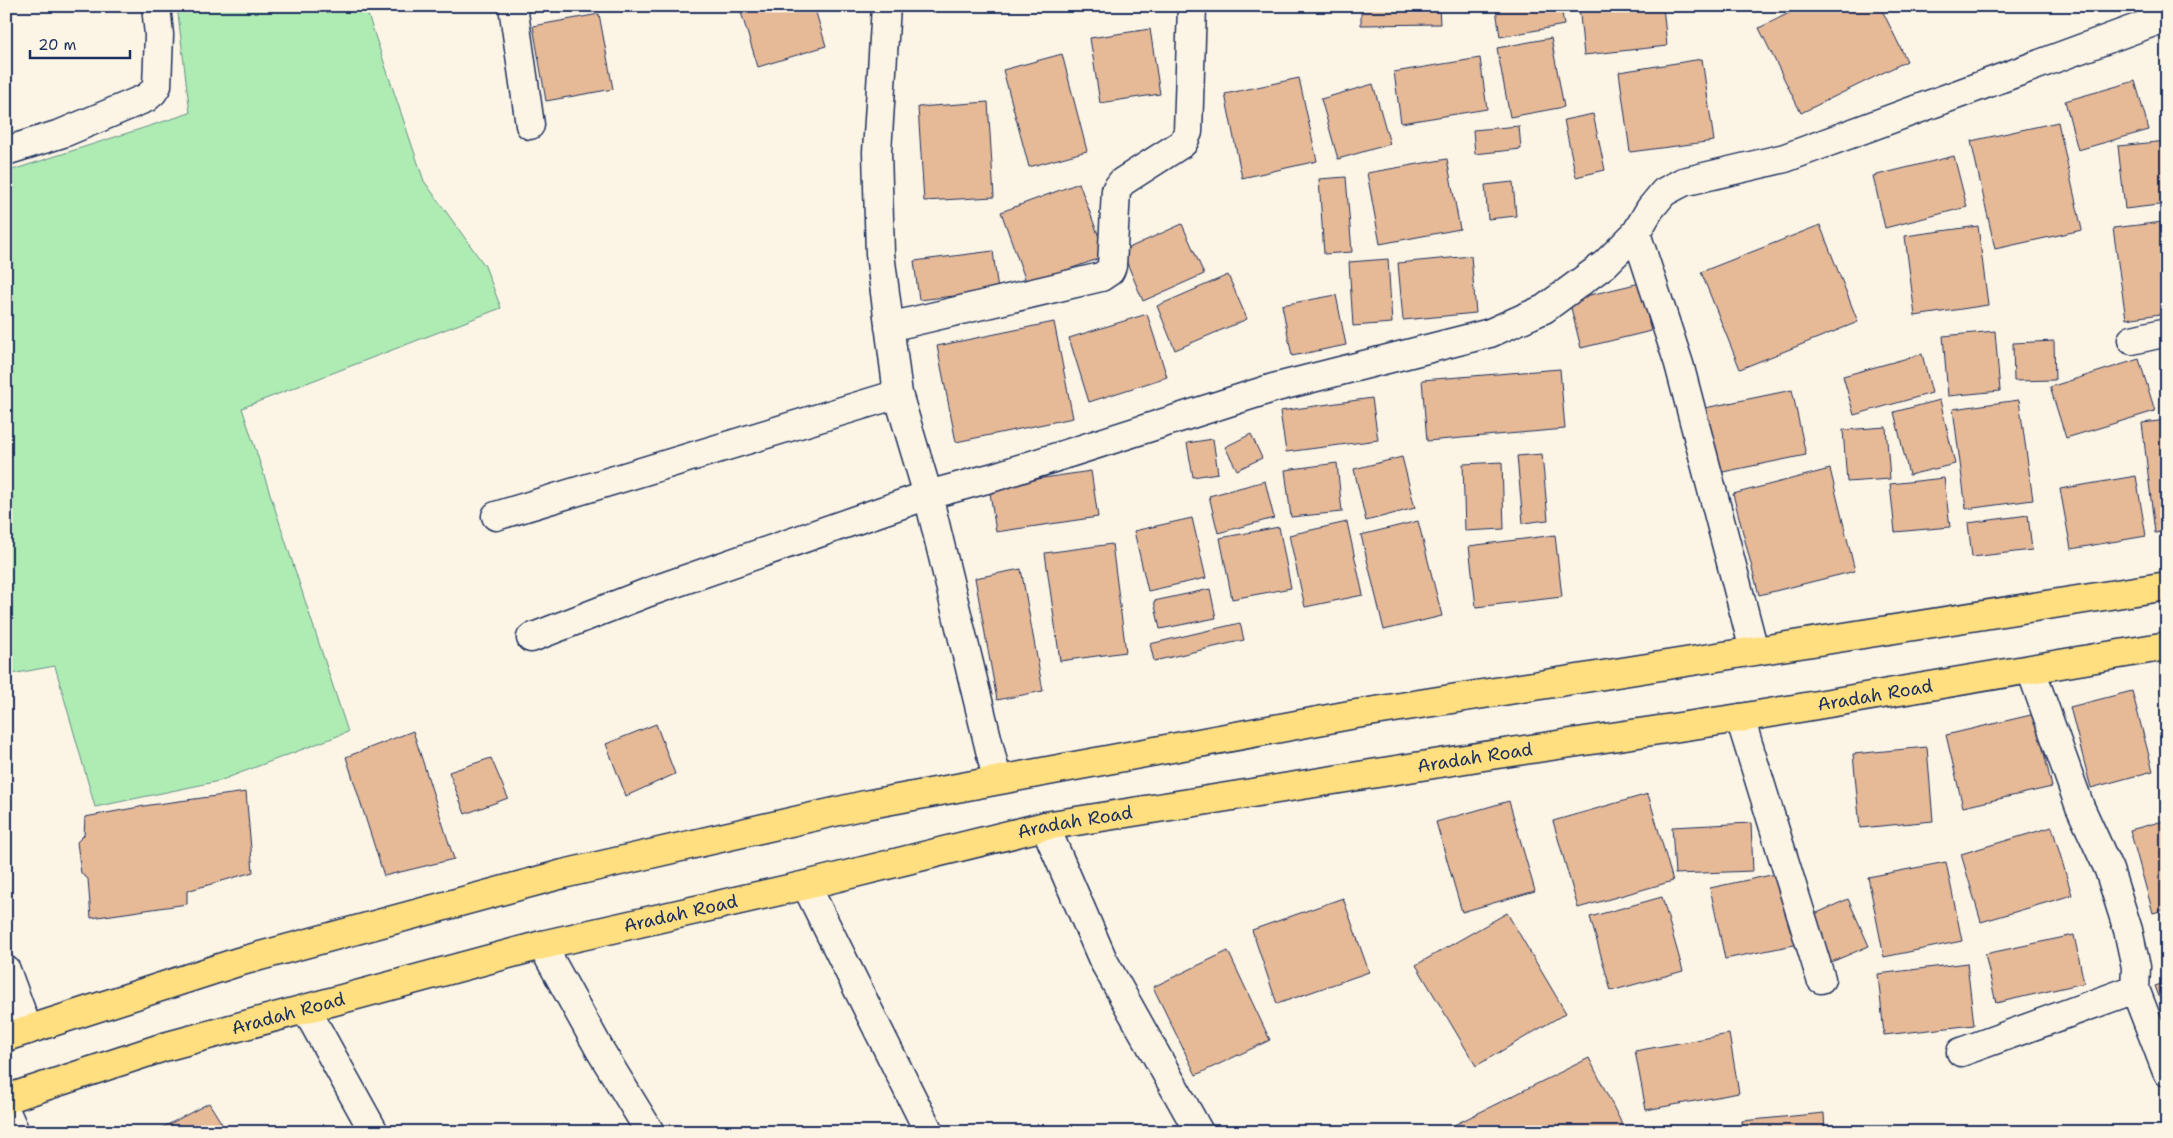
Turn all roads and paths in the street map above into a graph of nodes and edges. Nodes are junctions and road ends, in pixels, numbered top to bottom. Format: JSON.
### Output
{"nodes":[{"id":1,"x":156,"y":6,"type":"edge"},
{"id":2,"x":512,"y":6,"type":"edge"},
{"id":3,"x":886,"y":6,"type":"edge"},
{"id":4,"x":1192,"y":6,"type":"edge"},
{"id":5,"x":2167,"y":17,"type":"edge"},
{"id":6,"x":530,"y":125,"type":"dead end"},
{"id":7,"x":6,"y":151,"type":"edge"},
{"id":8,"x":1636,"y":233,"type":"junction"},
{"id":9,"x":889,"y":326,"type":"junction"},
{"id":10,"x":2167,"y":332,"type":"edge"},
{"id":11,"x":2132,"y":340,"type":"dead end"},
{"id":12,"x":898,"y":394,"type":"junction"},
{"id":13,"x":928,"y":495,"type":"junction"},
{"id":14,"x":496,"y":516,"type":"dead end"},
{"id":15,"x":2167,"y":586,"type":"edge"},
{"id":16,"x":531,"y":638,"type":"dead end"},
{"id":17,"x":2167,"y":646,"type":"edge"},
{"id":18,"x":1754,"y":650,"type":"junction"},
{"id":19,"x":2031,"y":670,"type":"junction"},
{"id":20,"x":1740,"y":718,"type":"junction"},
{"id":21,"x":997,"y":780,"type":"junction"},
{"id":22,"x":1045,"y":826,"type":"junction"},
{"id":23,"x":806,"y":885,"type":"junction"},
{"id":24,"x":542,"y":945,"type":"junction"},
{"id":25,"x":6,"y":970,"type":"edge"},
{"id":26,"x":1822,"y":978,"type":"dead end"},
{"id":27,"x":2135,"y":989,"type":"junction"},
{"id":28,"x":306,"y":1009,"type":"junction"},
{"id":29,"x":17,"y":1034,"type":"edge"},
{"id":30,"x":1961,"y":1052,"type":"dead end"},
{"id":31,"x":2167,"y":1072,"type":"edge"},
{"id":32,"x":6,"y":1099,"type":"edge"},
{"id":33,"x":6,"y":1112,"type":"edge"},
{"id":34,"x":15,"y":1132,"type":"edge"},
{"id":35,"x":374,"y":1132,"type":"edge"},
{"id":36,"x":650,"y":1132,"type":"edge"},
{"id":37,"x":929,"y":1132,"type":"edge"},
{"id":38,"x":1199,"y":1132,"type":"edge"}],
"edges":[{"from":1,"to":7,"type":"street"},
{"from":2,"to":6,"type":"street"},
{"from":3,"to":9,"type":"street"},
{"from":4,"to":9,"type":"street"},
{"from":5,"to":8,"type":"street"},
{"from":8,"to":13,"type":"street"},
{"from":8,"to":18,"type":"street"},
{"from":9,"to":12,"type":"street"},
{"from":10,"to":11,"type":"street"},
{"from":12,"to":13,"type":"street"},
{"from":12,"to":14,"type":"street"},
{"from":13,"to":16,"type":"street"},
{"from":13,"to":21,"type":"street"},
{"from":15,"to":18,"type":"main road"},
{"from":17,"to":19,"type":"main road","name":"Aradah Road"},
{"from":18,"to":21,"type":"main road"},
{"from":19,"to":20,"type":"main road","name":"Aradah Road"},
{"from":19,"to":27,"type":"street"},
{"from":20,"to":22,"type":"main road","name":"Aradah Road"},
{"from":20,"to":26,"type":"street"},
{"from":21,"to":29,"type":"main road"},
{"from":22,"to":23,"type":"main road","name":"Aradah Road"},
{"from":22,"to":38,"type":"street"},
{"from":23,"to":24,"type":"main road","name":"Aradah Road"},
{"from":23,"to":37,"type":"street"},
{"from":24,"to":28,"type":"main road","name":"Aradah Road"},
{"from":24,"to":36,"type":"street"},
{"from":25,"to":29,"type":"street"},
{"from":27,"to":30,"type":"street"},
{"from":27,"to":31,"type":"street"},
{"from":28,"to":32,"type":"main road","name":"Aradah Road"},
{"from":28,"to":35,"type":"street"},
{"from":33,"to":34,"type":"street"}]}
